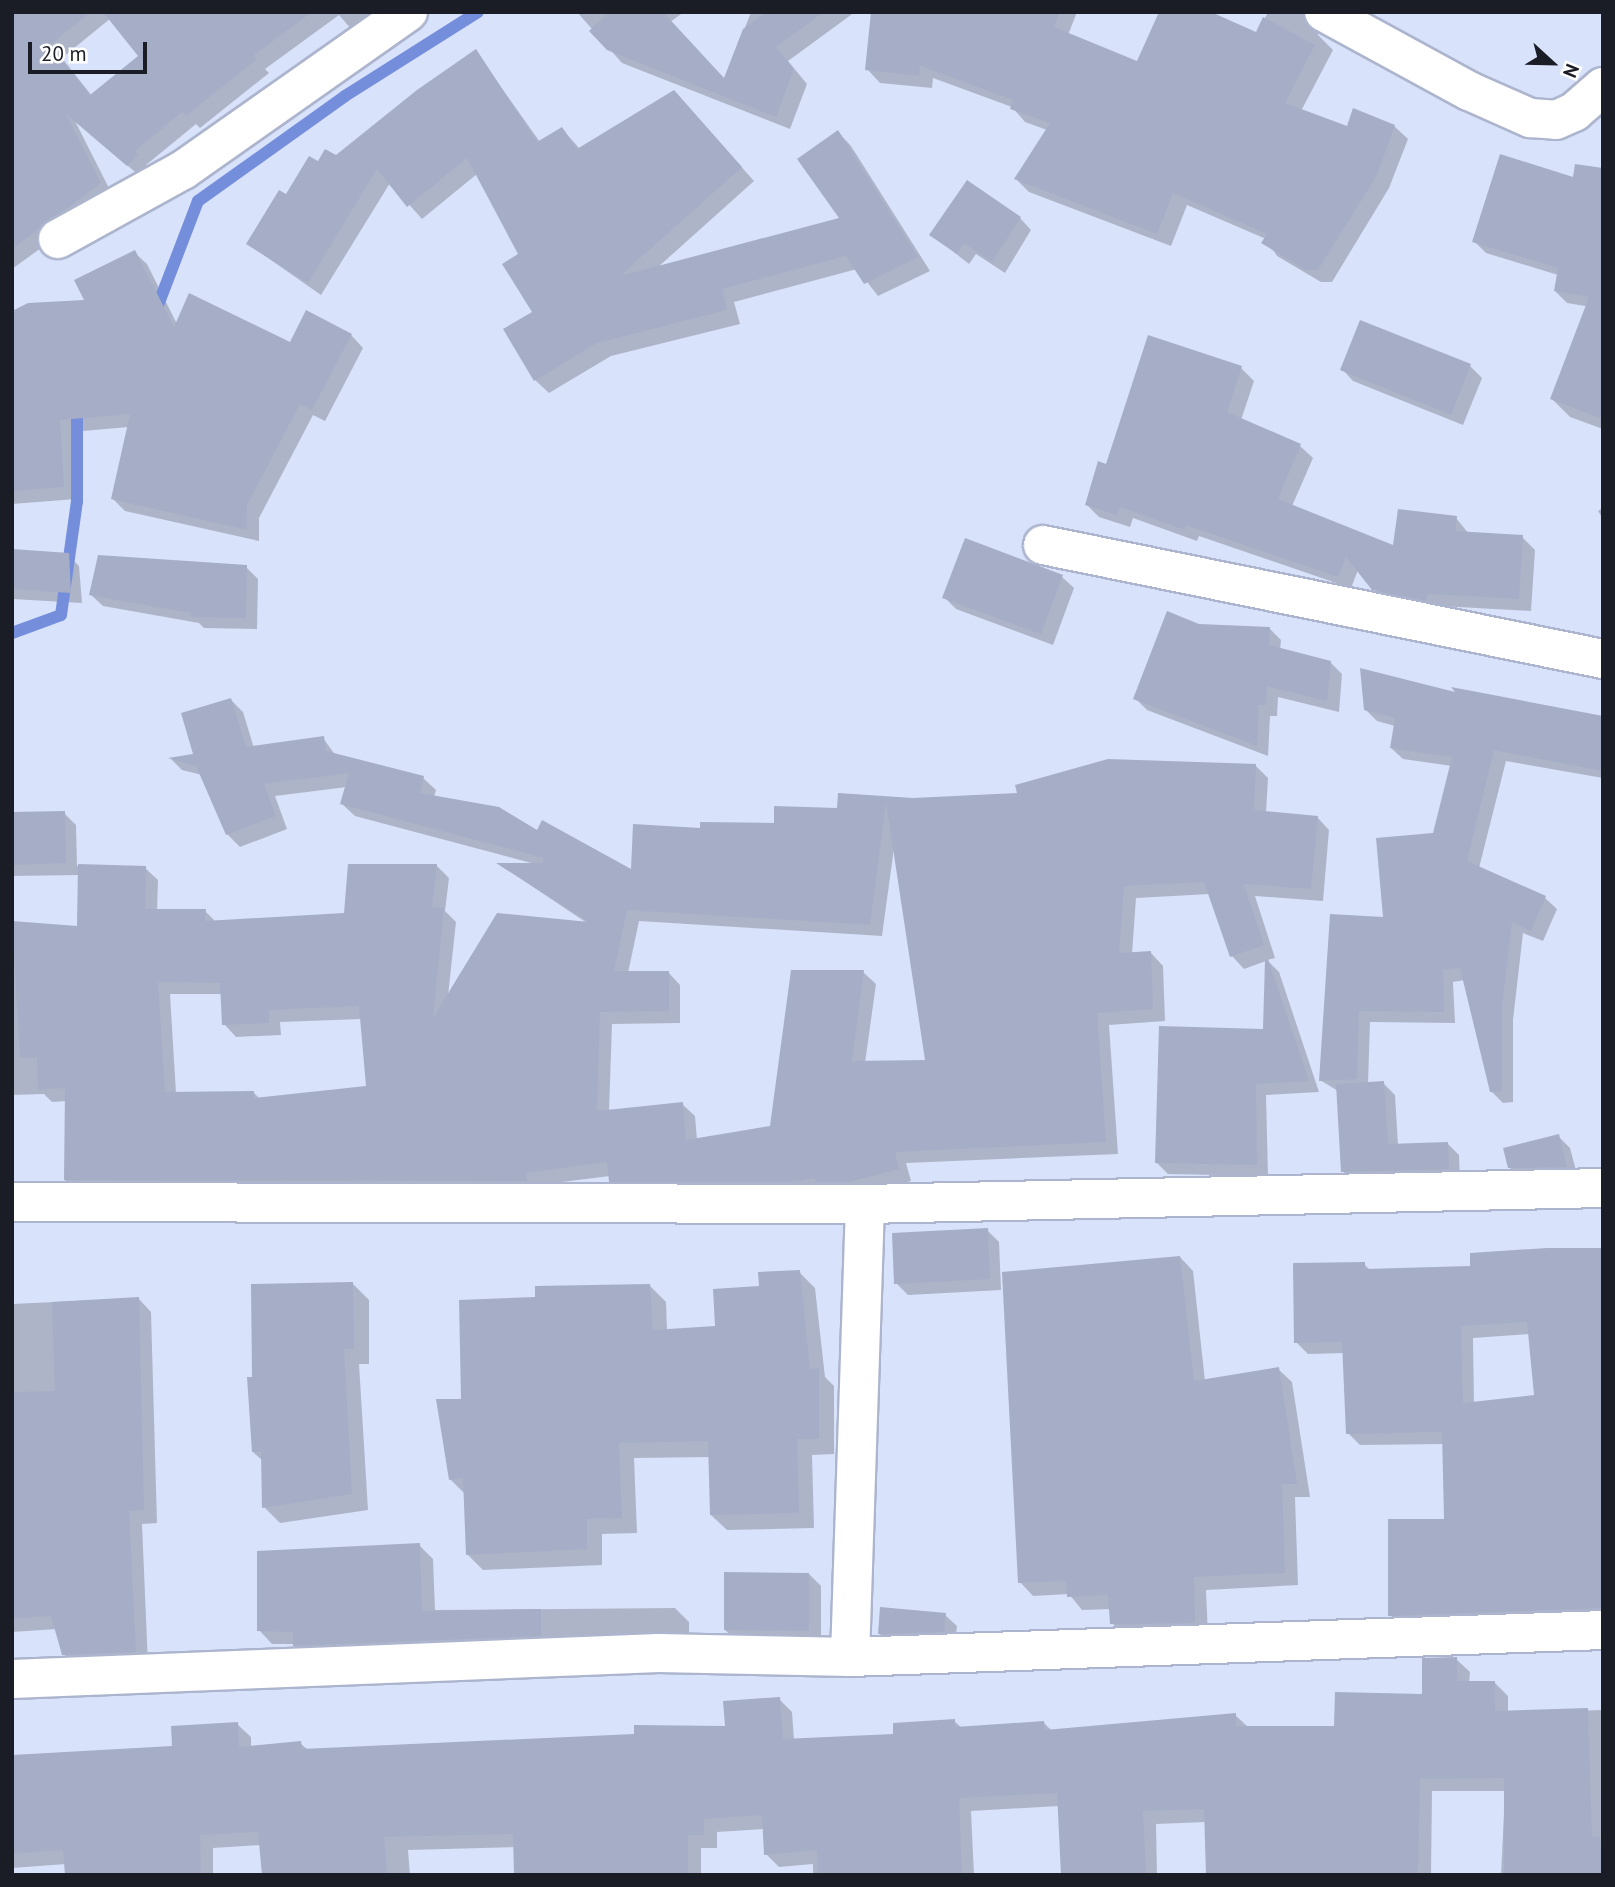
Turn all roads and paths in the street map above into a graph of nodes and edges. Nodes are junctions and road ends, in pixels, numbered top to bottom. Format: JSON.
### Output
{"nodes":[{"id":1,"x":408,"y":12,"type":"edge"},
{"id":2,"x":1324,"y":12,"type":"edge"},
{"id":3,"x":1603,"y":87,"type":"edge"},
{"id":4,"x":58,"y":239,"type":"dead end"},
{"id":5,"x":1043,"y":545,"type":"dead end"},
{"id":6,"x":1603,"y":659,"type":"edge"},
{"id":7,"x":1603,"y":1188,"type":"edge"},
{"id":8,"x":12,"y":1202,"type":"edge"},
{"id":9,"x":865,"y":1204,"type":"junction"},
{"id":10,"x":1603,"y":1630,"type":"edge"},
{"id":11,"x":850,"y":1657,"type":"junction"},
{"id":12,"x":12,"y":1679,"type":"edge"}],
"edges":[{"from":1,"to":4,"type":"street"},
{"from":2,"to":3,"type":"street"},
{"from":5,"to":6,"type":"street"},
{"from":7,"to":9,"type":"street"},
{"from":8,"to":9,"type":"street"},
{"from":9,"to":11,"type":"street"},
{"from":10,"to":11,"type":"street"},
{"from":11,"to":12,"type":"street"}]}
